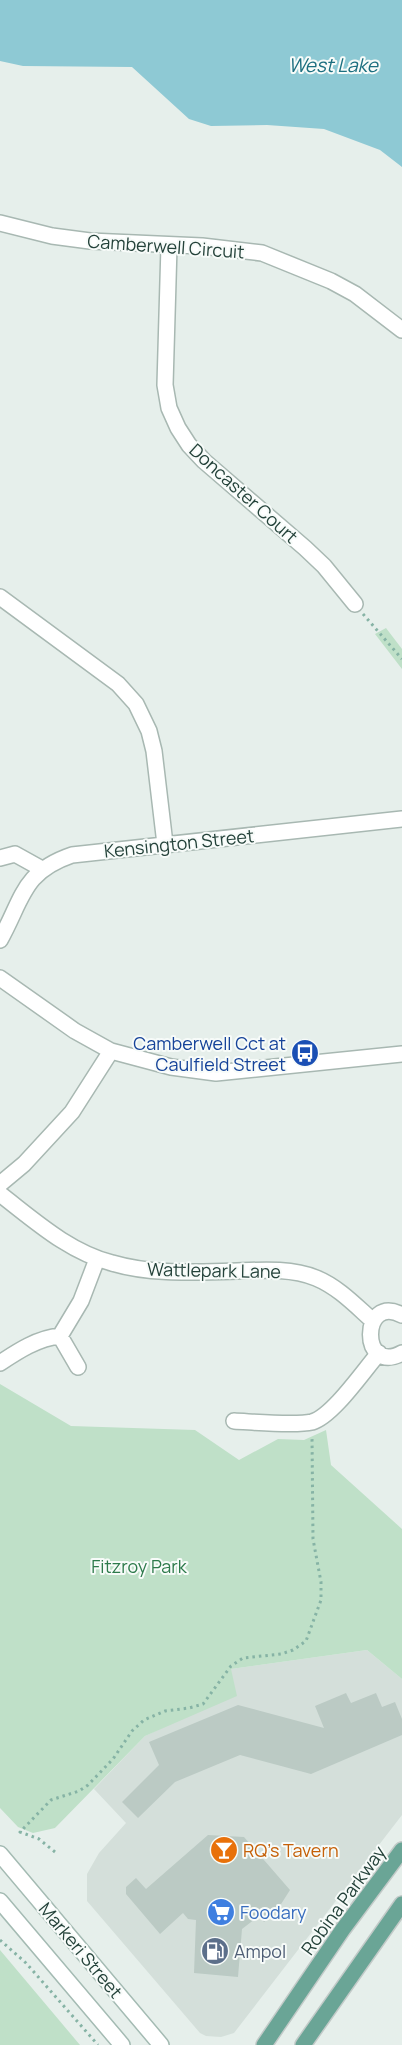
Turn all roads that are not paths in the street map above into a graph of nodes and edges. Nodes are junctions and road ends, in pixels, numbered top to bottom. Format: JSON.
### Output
{"nodes":[{"id":1,"x":0,"y":223,"type":"edge"},
{"id":2,"x":170,"y":246,"type":"junction"},
{"id":3,"x":402,"y":330,"type":"edge"},
{"id":4,"x":0,"y":597,"type":"edge"},
{"id":5,"x":355,"y":604,"type":"road end"},
{"id":6,"x":402,"y":819,"type":"edge"},
{"id":7,"x":165,"y":844,"type":"junction"},
{"id":8,"x":0,"y":858,"type":"edge"},
{"id":9,"x":42,"y":869,"type":"junction"},
{"id":10,"x":0,"y":940,"type":"edge"},
{"id":11,"x":0,"y":978,"type":"edge"},
{"id":12,"x":111,"y":1051,"type":"junction"},
{"id":13,"x":402,"y":1054,"type":"edge"},
{"id":14,"x":0,"y":1184,"type":"edge"},
{"id":15,"x":0,"y":1194,"type":"edge"},
{"id":16,"x":97,"y":1259,"type":"junction"},
{"id":17,"x":402,"y":1316,"type":"edge"},
{"id":18,"x":373,"y":1320,"type":"junction"},
{"id":19,"x":60,"y":1336,"type":"junction"},
{"id":20,"x":379,"y":1353,"type":"junction"},
{"id":21,"x":402,"y":1353,"type":"edge"},
{"id":22,"x":0,"y":1363,"type":"edge"},
{"id":23,"x":78,"y":1367,"type":"dead end"},
{"id":24,"x":234,"y":1421,"type":"dead end"},
{"id":25,"x":402,"y":1850,"type":"edge"},
{"id":26,"x":0,"y":1854,"type":"edge"},
{"id":27,"x":0,"y":1900,"type":"edge"},
{"id":28,"x":402,"y":1904,"type":"edge"},
{"id":29,"x":122,"y":2045,"type":"edge"},
{"id":30,"x":161,"y":2045,"type":"edge"},
{"id":31,"x":264,"y":2045,"type":"edge"},
{"id":32,"x":304,"y":2045,"type":"edge"}],
"edges":[{"from":1,"to":2,"type":"street","name":"Camberwell Circuit"},
{"from":2,"to":3,"type":"street","name":"Camberwell Circuit"},
{"from":2,"to":5,"type":"street","name":"Doncaster Court"},
{"from":4,"to":7,"type":"street"},
{"from":6,"to":7,"type":"street","name":"Kensington Street"},
{"from":7,"to":9,"type":"street","name":"Kensington Street"},
{"from":8,"to":9,"type":"street"},
{"from":9,"to":10,"type":"street","name":"Kensington Street"},
{"from":11,"to":12,"type":"street"},
{"from":12,"to":13,"type":"street"},
{"from":12,"to":14,"type":"street"},
{"from":15,"to":16,"type":"street","name":"Wattlepark Lane"},
{"from":16,"to":18,"type":"street","name":"Wattlepark Lane"},
{"from":16,"to":19,"type":"street"},
{"from":17,"to":18,"type":"street"},
{"from":18,"to":20,"type":"street"},
{"from":19,"to":22,"type":"street"},
{"from":19,"to":23,"type":"street"},
{"from":20,"to":21,"type":"street"},
{"from":20,"to":24,"type":"street"},
{"from":25,"to":31,"type":"main road","name":"Robina Parkway"},
{"from":26,"to":30,"type":"street","name":"Markeri Street"},
{"from":27,"to":29,"type":"street","name":"Markeri Street"},
{"from":28,"to":32,"type":"main road"}]}
